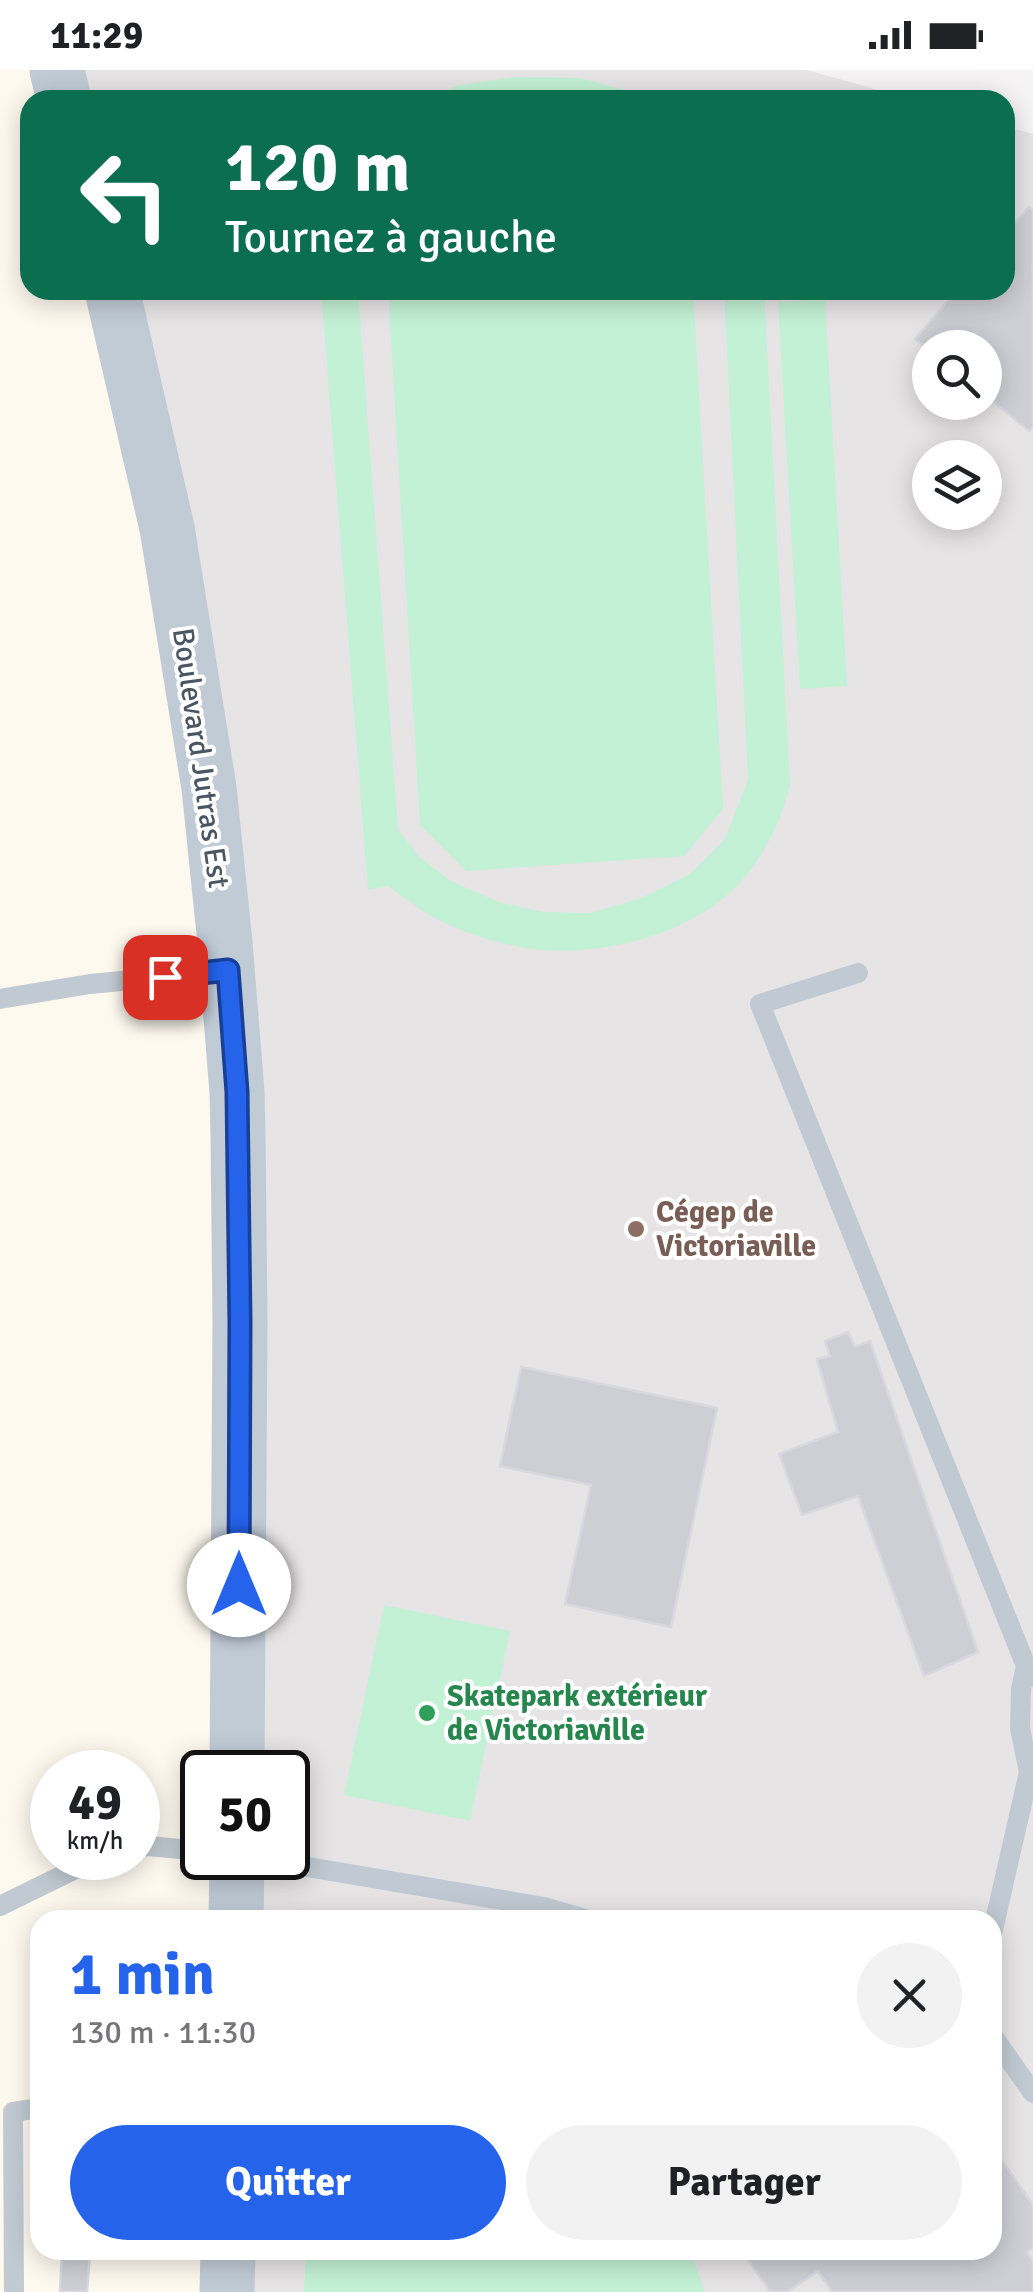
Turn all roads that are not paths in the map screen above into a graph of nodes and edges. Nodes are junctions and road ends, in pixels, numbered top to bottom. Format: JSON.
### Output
{"nodes":[{"id":1,"x":114,"y":300,"type":"edge"},
{"id":2,"x":228,"y":970,"type":"junction"},
{"id":3,"x":858,"y":973,"type":"dead end"},
{"id":4,"x":0,"y":999,"type":"edge"},
{"id":5,"x":1030,"y":1671,"type":"edge"},
{"id":6,"x":238,"y":1750,"type":"edge"},
{"id":7,"x":1031,"y":1769,"type":"edge"},
{"id":8,"x":310,"y":1867,"type":"edge"},
{"id":9,"x":53,"y":1880,"type":"edge"},
{"id":10,"x":237,"y":1880,"type":"edge"},
{"id":11,"x":0,"y":1906,"type":"edge"},
{"id":12,"x":236,"y":1910,"type":"edge"},
{"id":13,"x":554,"y":1910,"type":"edge"},
{"id":14,"x":998,"y":1910,"type":"edge"},
{"id":15,"x":1002,"y":2049,"type":"edge"},
{"id":16,"x":1033,"y":2094,"type":"edge"},
{"id":17,"x":30,"y":2110,"type":"edge"},
{"id":18,"x":228,"y":2260,"type":"edge"},
{"id":19,"x":14,"y":2292,"type":"edge"},
{"id":20,"x":227,"y":2292,"type":"edge"}],
"edges":[{"from":1,"to":2,"type":"main road","name":"Boulevard Jutras Est"},
{"from":2,"to":4,"type":"lane"},
{"from":2,"to":6,"type":"main road","name":"Boulevard Jutras Est"},
{"from":3,"to":5,"type":"lane"},
{"from":5,"to":7,"type":"lane"},
{"from":7,"to":14,"type":"lane"},
{"from":8,"to":13,"type":"lane"},
{"from":9,"to":11,"type":"lane"},
{"from":10,"to":12,"type":"main road"},
{"from":15,"to":16,"type":"lane"},
{"from":17,"to":19,"type":"lane"},
{"from":18,"to":20,"type":"main road"}]}
